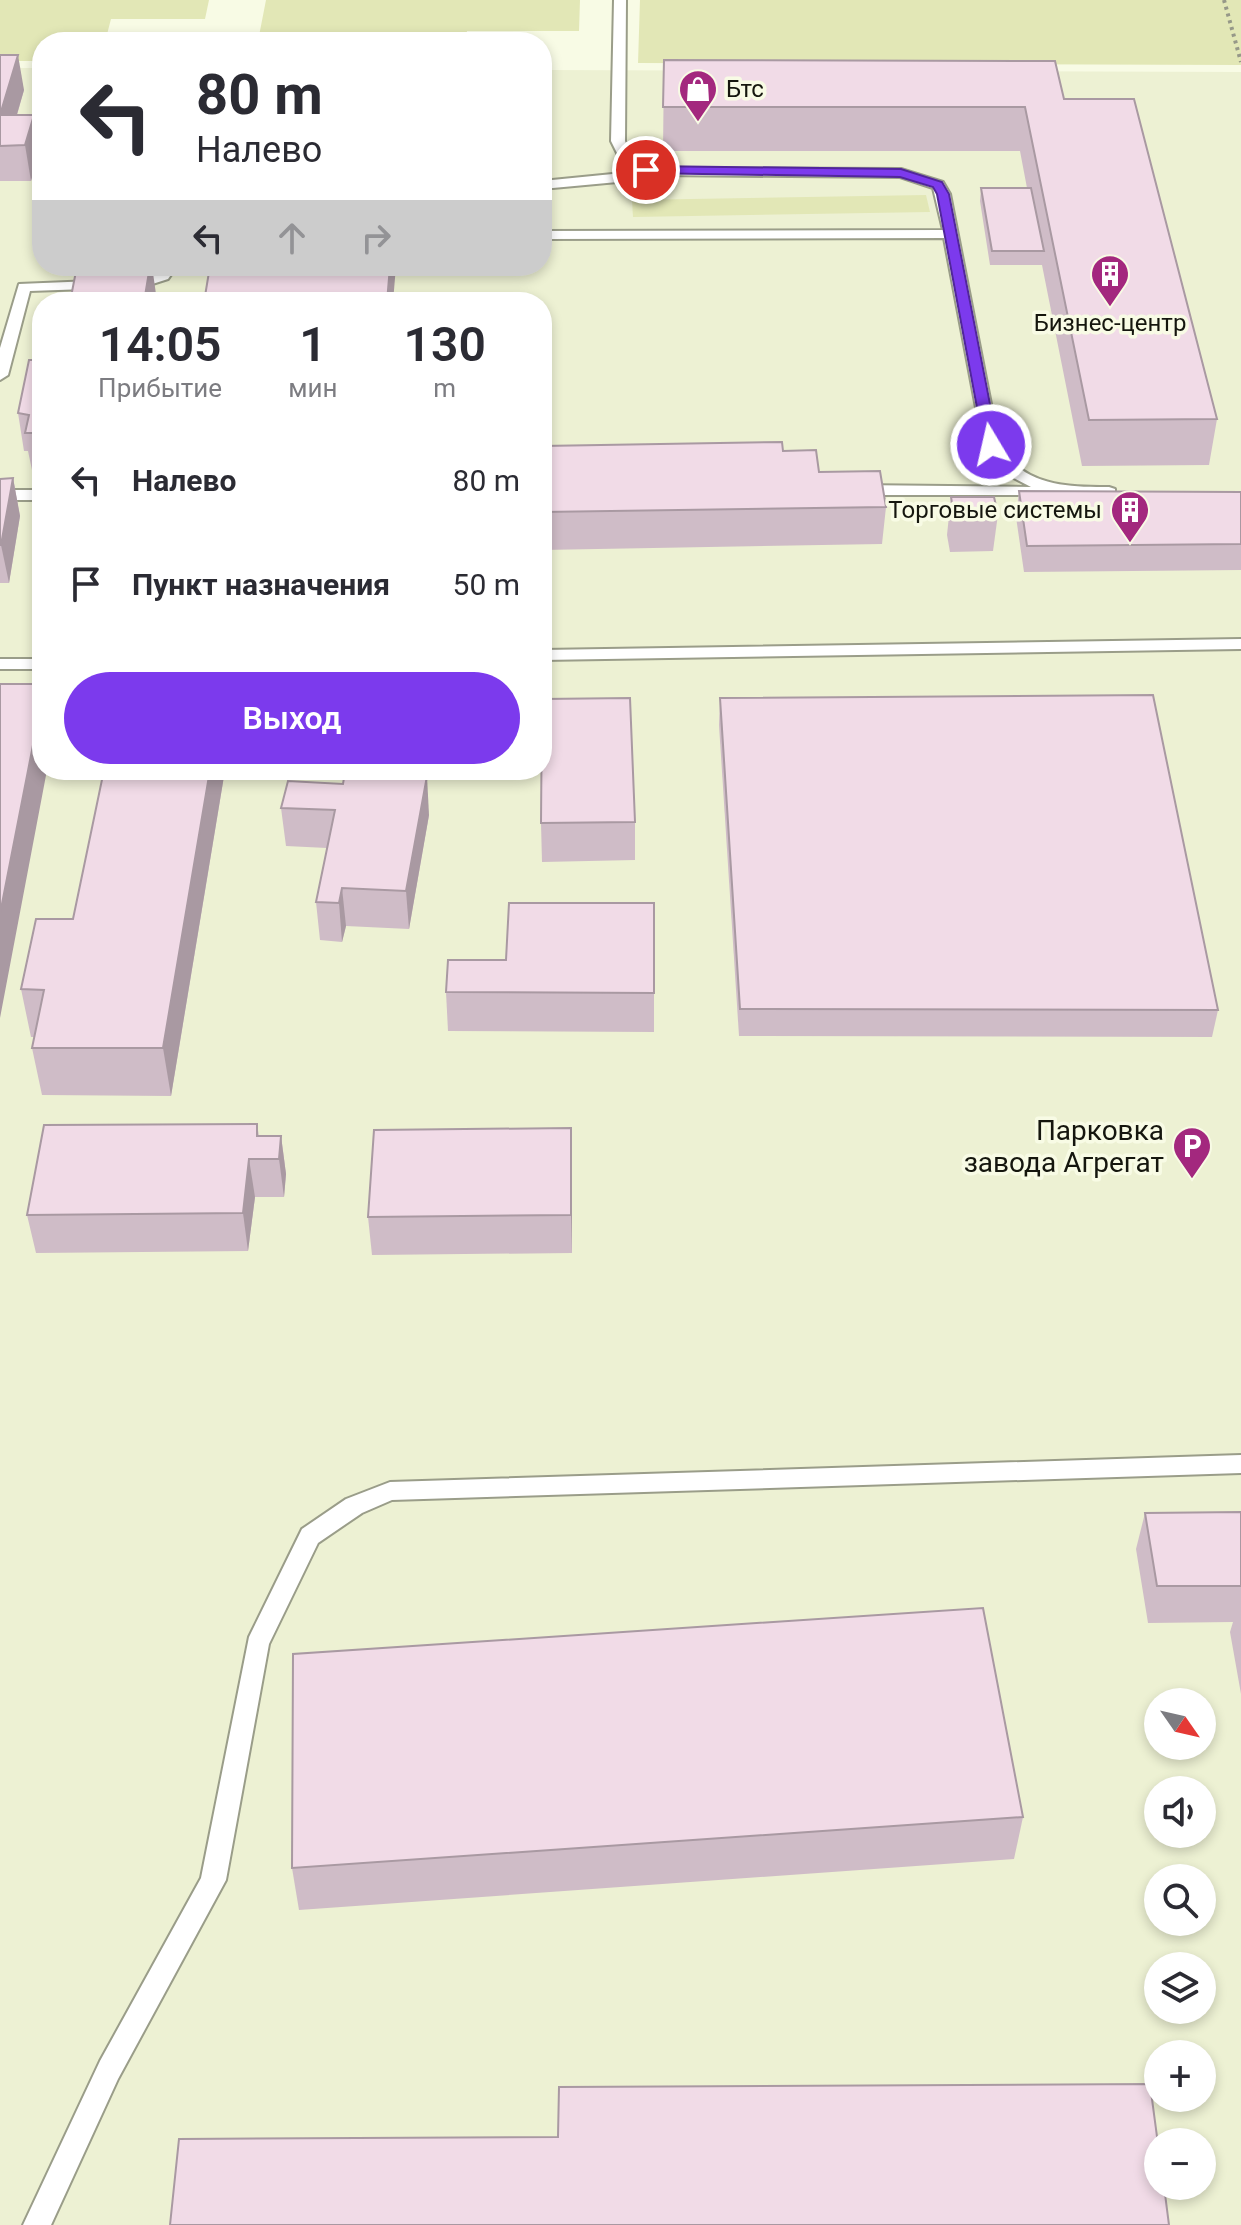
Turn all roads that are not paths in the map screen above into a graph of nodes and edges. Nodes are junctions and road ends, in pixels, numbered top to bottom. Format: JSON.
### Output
{"nodes":[{"id":1,"x":620,"y":0,"type":"edge"},
{"id":2,"x":673,"y":172,"type":"junction"},
{"id":3,"x":552,"y":184,"type":"edge"},
{"id":4,"x":951,"y":234,"type":"junction"},
{"id":5,"x":552,"y":235,"type":"edge"},
{"id":6,"x":163,"y":276,"type":"edge"},
{"id":7,"x":0,"y":375,"type":"edge"},
{"id":8,"x":1001,"y":464,"type":"junction"},
{"id":9,"x":837,"y":490,"type":"edge"},
{"id":10,"x":961,"y":490,"type":"junction"},
{"id":11,"x":1060,"y":491,"type":"junction"},
{"id":12,"x":1120,"y":492,"type":"edge"},
{"id":13,"x":0,"y":495,"type":"edge"},
{"id":14,"x":32,"y":495,"type":"edge"},
{"id":15,"x":1241,"y":644,"type":"edge"},
{"id":16,"x":552,"y":655,"type":"edge"},
{"id":17,"x":0,"y":664,"type":"edge"},
{"id":18,"x":32,"y":664,"type":"edge"},
{"id":19,"x":1241,"y":1464,"type":"edge"},
{"id":20,"x":37,"y":2225,"type":"edge"}],
"edges":[{"from":1,"to":2,"type":"lane"},
{"from":2,"to":3,"type":"lane"},
{"from":2,"to":4,"type":"lane"},
{"from":4,"to":5,"type":"lane"},
{"from":4,"to":8,"type":"lane"},
{"from":6,"to":7,"type":"lane"},
{"from":8,"to":10,"type":"lane"},
{"from":8,"to":11,"type":"lane"},
{"from":9,"to":10,"type":"lane"},
{"from":10,"to":11,"type":"lane"},
{"from":11,"to":12,"type":"lane"},
{"from":13,"to":14,"type":"lane"},
{"from":15,"to":16,"type":"lane"},
{"from":17,"to":18,"type":"lane"},
{"from":19,"to":20,"type":"lane"}]}
